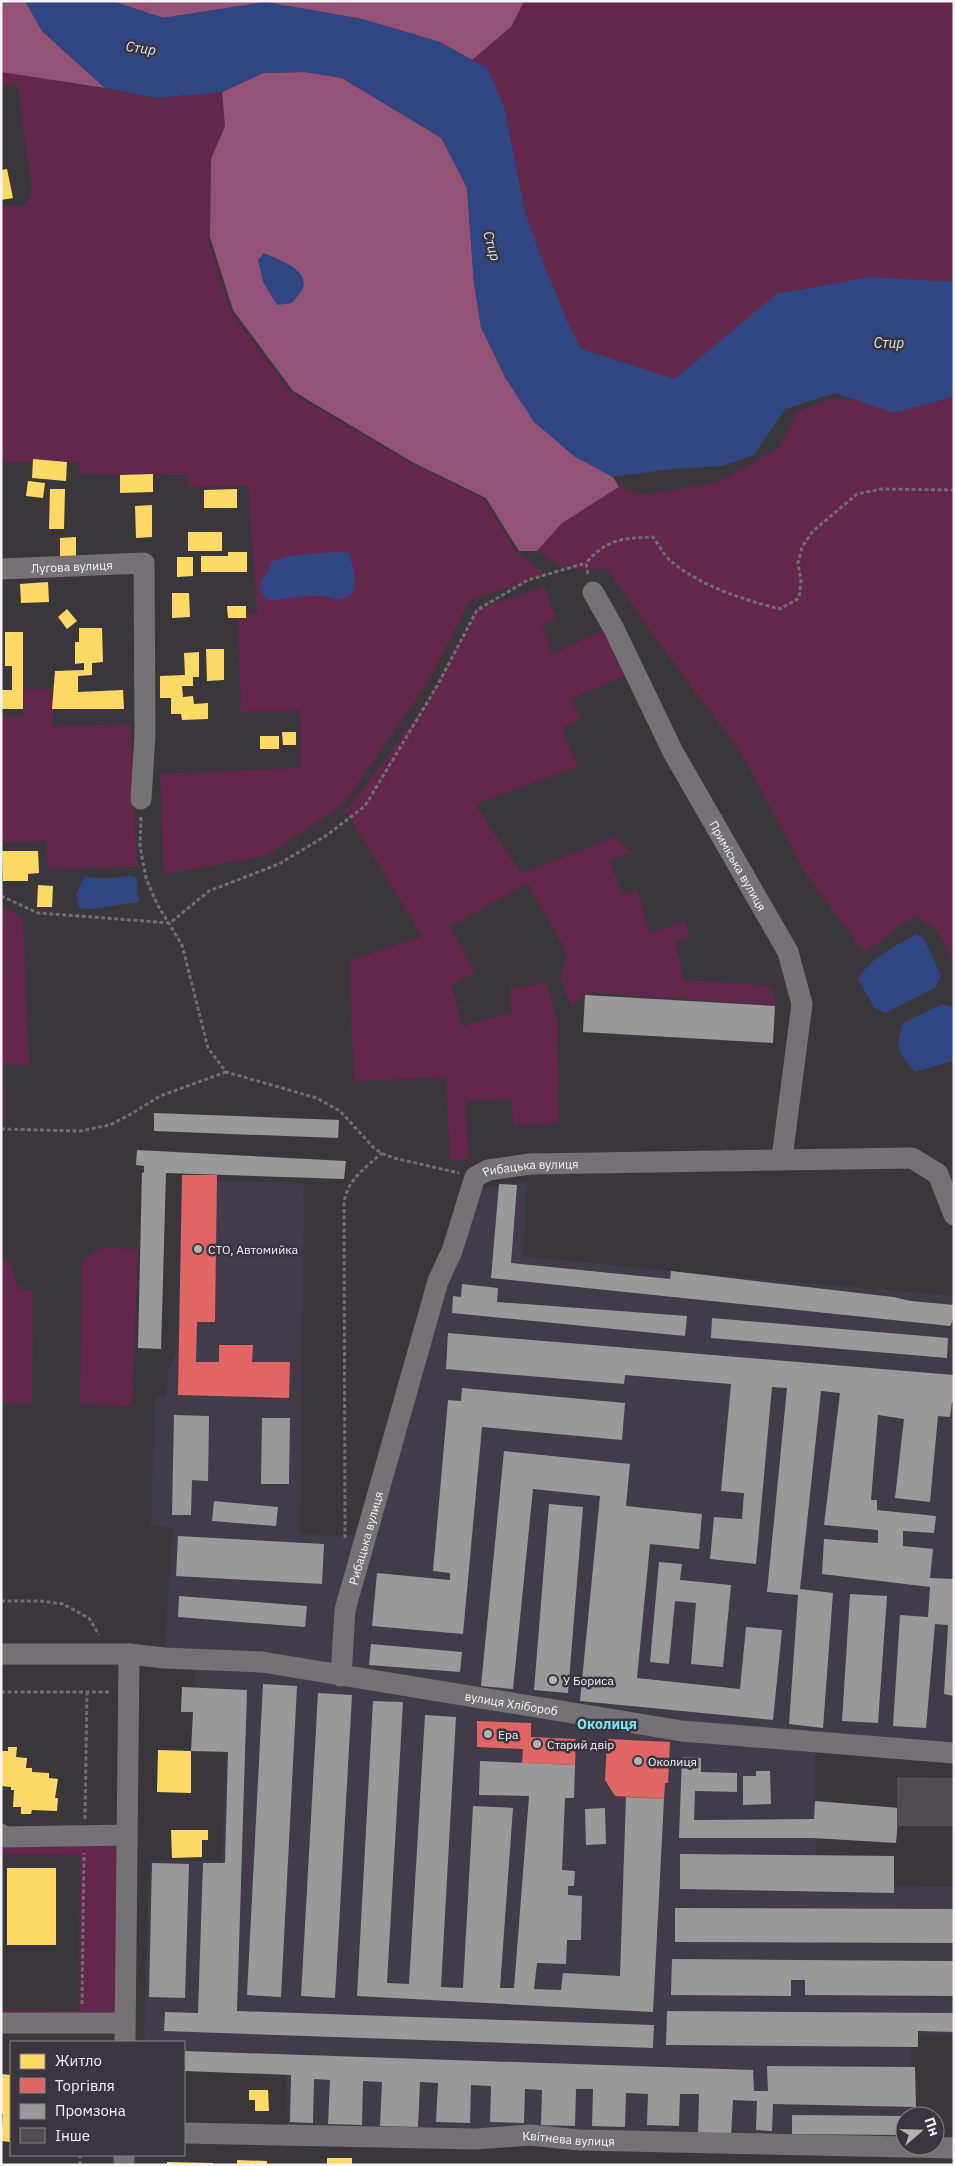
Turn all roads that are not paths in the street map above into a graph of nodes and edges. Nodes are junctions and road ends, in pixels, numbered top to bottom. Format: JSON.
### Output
{"nodes":[{"id":1,"x":1,"y":569,"type":"edge"},
{"id":2,"x":592,"y":592,"type":"road end"},
{"id":3,"x":141,"y":799,"type":"road end"},
{"id":4,"x":782,"y":1158,"type":"junction"},
{"id":5,"x":954,"y":1215,"type":"edge"},
{"id":6,"x":1,"y":1654,"type":"edge"},
{"id":7,"x":120,"y":1655,"type":"junction"},
{"id":8,"x":341,"y":1676,"type":"junction"},
{"id":9,"x":954,"y":1752,"type":"edge"},
{"id":10,"x":1,"y":1834,"type":"edge"},
{"id":11,"x":127,"y":1835,"type":"junction"},
{"id":12,"x":1,"y":2023,"type":"edge"},
{"id":13,"x":125,"y":2032,"type":"edge"},
{"id":14,"x":185,"y":2133,"type":"edge"},
{"id":15,"x":954,"y":2148,"type":"edge"}],
"edges":[{"from":1,"to":3,"type":"street","name":"Лугова вулиця"},
{"from":2,"to":4,"type":"street","name":"Приміська вулиця"},
{"from":4,"to":5,"type":"street","name":"Рибацька вулиця"},
{"from":4,"to":8,"type":"street","name":"Рибацька вулиця"},
{"from":6,"to":7,"type":"street","name":"вулиця Хлібороб"},
{"from":7,"to":8,"type":"street","name":"вулиця Хлібороб"},
{"from":7,"to":11,"type":"street"},
{"from":8,"to":9,"type":"street","name":"вулиця Хлібороб"},
{"from":10,"to":11,"type":"street"},
{"from":11,"to":13,"type":"street"},
{"from":12,"to":13,"type":"street"},
{"from":14,"to":15,"type":"street","name":"Квітнева вулиця"}]}
